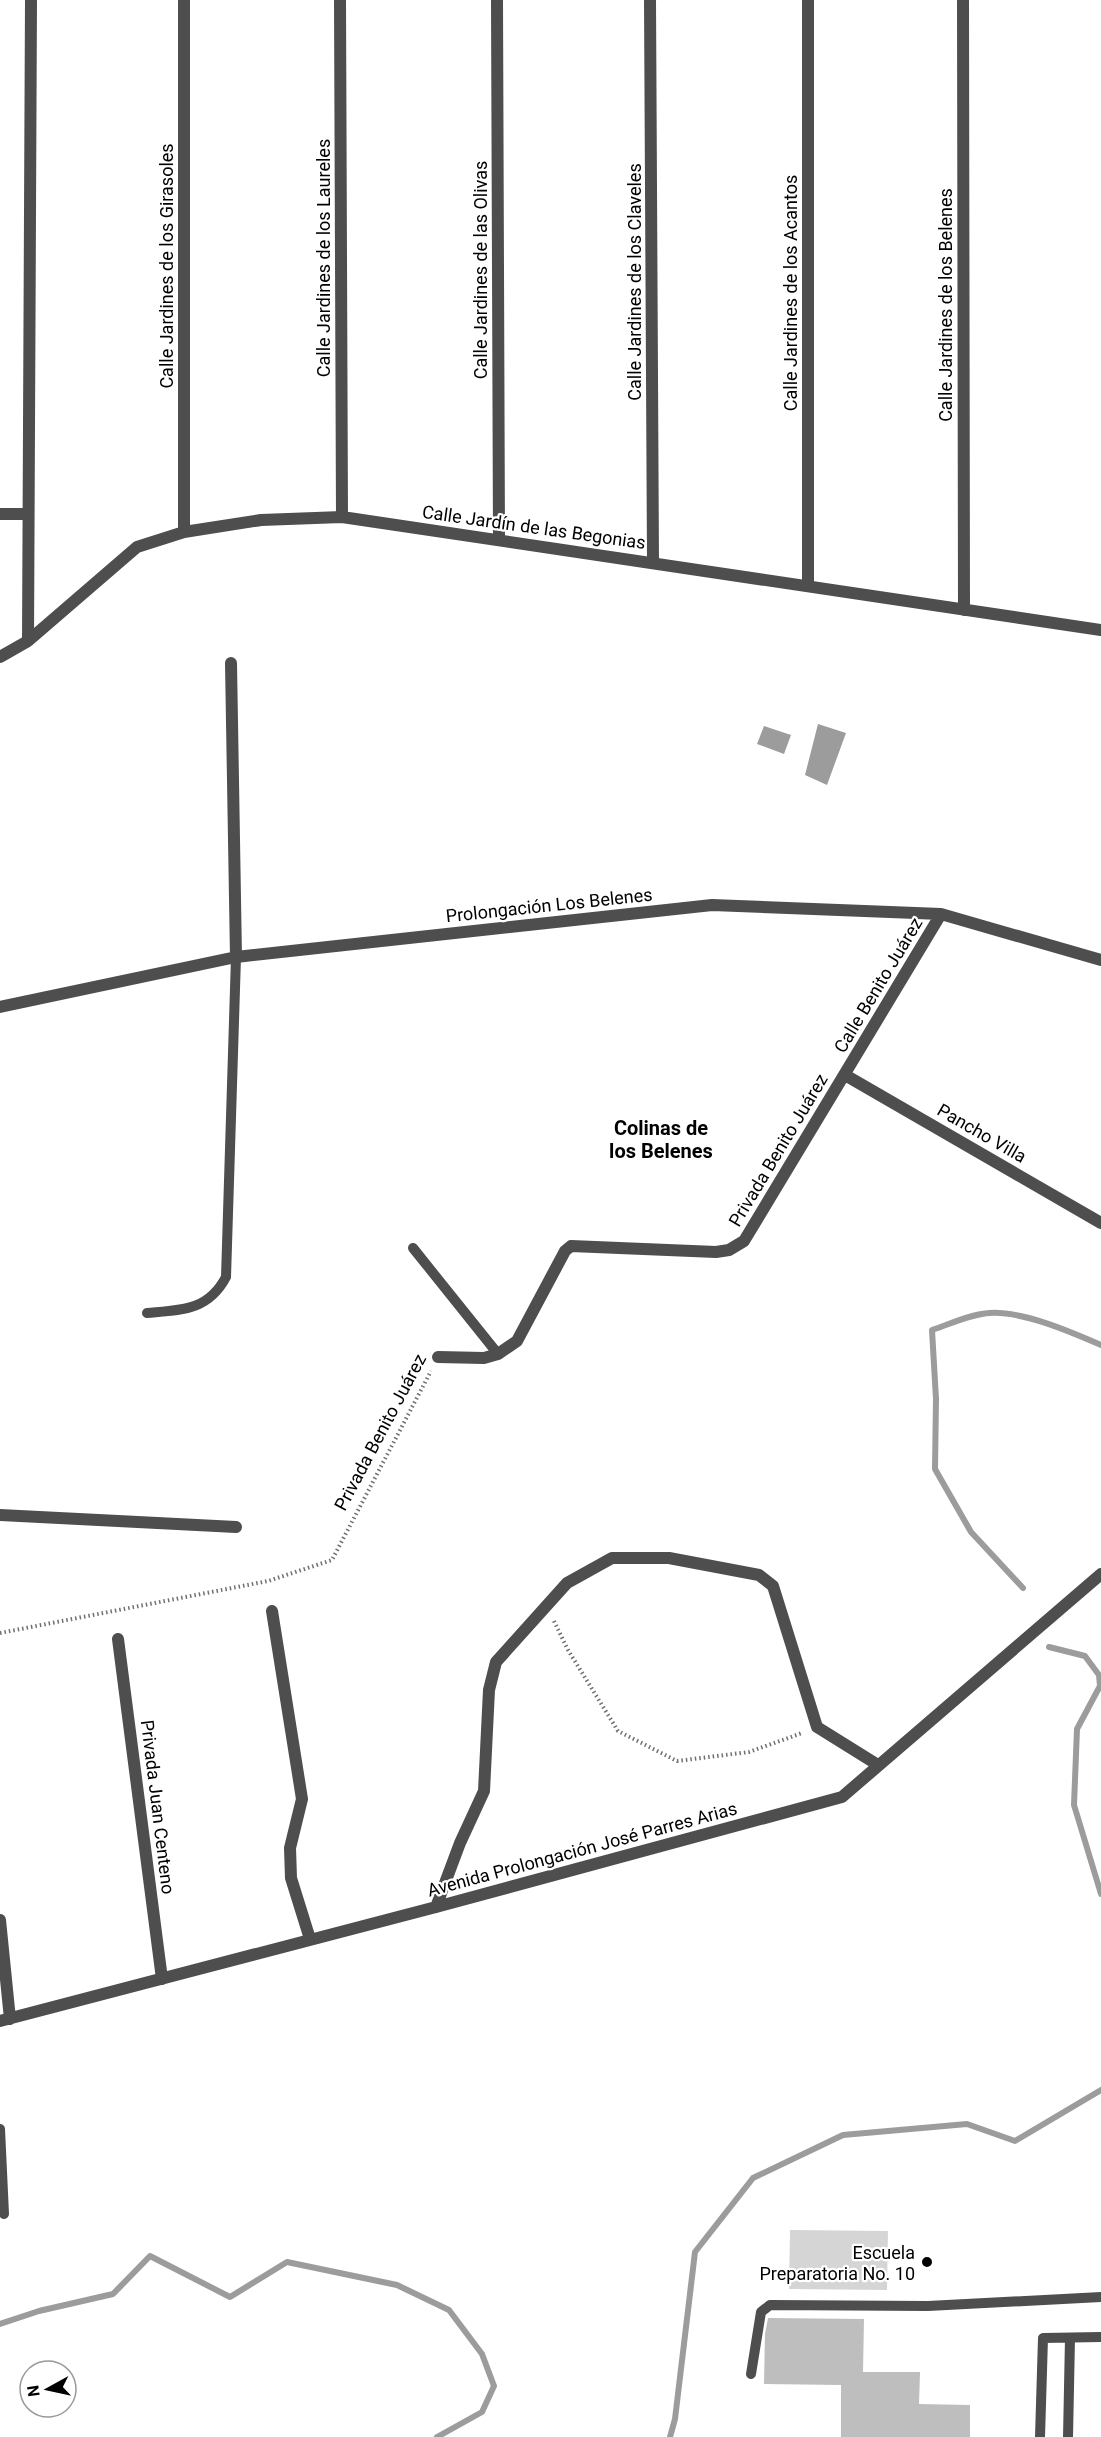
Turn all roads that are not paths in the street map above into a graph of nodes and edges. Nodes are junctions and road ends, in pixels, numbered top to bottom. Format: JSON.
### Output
{"nodes":[{"id":1,"x":31,"y":0,"type":"edge"},
{"id":2,"x":184,"y":0,"type":"edge"},
{"id":3,"x":340,"y":0,"type":"edge"},
{"id":4,"x":497,"y":0,"type":"edge"},
{"id":5,"x":650,"y":0,"type":"edge"},
{"id":6,"x":808,"y":0,"type":"edge"},
{"id":7,"x":963,"y":0,"type":"edge"},
{"id":8,"x":0,"y":514,"type":"edge"},
{"id":9,"x":28,"y":514,"type":"junction"},
{"id":10,"x":342,"y":517,"type":"junction"},
{"id":11,"x":184,"y":532,"type":"junction"},
{"id":12,"x":499,"y":540,"type":"junction"},
{"id":13,"x":653,"y":563,"type":"junction"},
{"id":14,"x":808,"y":586,"type":"junction"},
{"id":15,"x":964,"y":610,"type":"junction"},
{"id":16,"x":1101,"y":630,"type":"edge"},
{"id":17,"x":28,"y":641,"type":"junction"},
{"id":18,"x":0,"y":657,"type":"edge"},
{"id":19,"x":231,"y":663,"type":"dead end"},
{"id":20,"x":941,"y":914,"type":"junction"},
{"id":21,"x":236,"y":957,"type":"junction"},
{"id":22,"x":1101,"y":960,"type":"edge"},
{"id":23,"x":0,"y":1007,"type":"edge"},
{"id":24,"x":845,"y":1075,"type":"junction"},
{"id":25,"x":1101,"y":1223,"type":"edge"},
{"id":26,"x":413,"y":1248,"type":"dead end"},
{"id":27,"x":147,"y":1313,"type":"dead end"},
{"id":28,"x":498,"y":1354,"type":"junction"},
{"id":29,"x":438,"y":1357,"type":"road end"},
{"id":30,"x":0,"y":1515,"type":"edge"},
{"id":31,"x":236,"y":1527,"type":"dead end"},
{"id":32,"x":1101,"y":1574,"type":"edge"},
{"id":33,"x":272,"y":1611,"type":"dead end"},
{"id":34,"x":118,"y":1640,"type":"dead end"},
{"id":35,"x":878,"y":1765,"type":"junction"},
{"id":36,"x":436,"y":1907,"type":"junction"},
{"id":37,"x":0,"y":1920,"type":"edge"},
{"id":38,"x":310,"y":1939,"type":"junction"},
{"id":39,"x":162,"y":1979,"type":"junction"},
{"id":40,"x":5,"y":2020,"type":"edge"},
{"id":41,"x":0,"y":2129,"type":"edge"},
{"id":42,"x":4,"y":2214,"type":"dead end"},
{"id":43,"x":1101,"y":2296,"type":"edge"},
{"id":44,"x":1101,"y":2337,"type":"edge"},
{"id":45,"x":1070,"y":2338,"type":"junction"},
{"id":46,"x":751,"y":2374,"type":"dead end"},
{"id":47,"x":1040,"y":2437,"type":"edge"},
{"id":48,"x":1068,"y":2437,"type":"edge"}],
"edges":[{"from":1,"to":9,"type":"street"},
{"from":2,"to":11,"type":"street","name":"Calle Jardines de los Girasoles"},
{"from":3,"to":10,"type":"street","name":"Calle Jardines de los Laureles"},
{"from":4,"to":12,"type":"street","name":"Calle Jardines de las Olivas"},
{"from":5,"to":13,"type":"street","name":"Calle Jardines de los Claveles"},
{"from":6,"to":14,"type":"street","name":"Calle Jardines de los Acantos"},
{"from":7,"to":15,"type":"street","name":"Calle Jardines de los Belenes"},
{"from":8,"to":9,"type":"street"},
{"from":9,"to":17,"type":"street"},
{"from":10,"to":11,"type":"street","name":"Calle Jardín de las Begonias"},
{"from":10,"to":12,"type":"street","name":"Calle Jardín de las Begonias"},
{"from":11,"to":17,"type":"street","name":"Calle Jardín de las Begonias"},
{"from":12,"to":13,"type":"street","name":"Calle Jardín de las Begonias"},
{"from":13,"to":14,"type":"street","name":"Calle Jardín de las Begonias"},
{"from":14,"to":15,"type":"street","name":"Calle Jardín de las Begonias"},
{"from":15,"to":16,"type":"street","name":"Calle Jardín de las Begonias"},
{"from":17,"to":18,"type":"street","name":"Calle Jardín de las Begonias"},
{"from":19,"to":21,"type":"street"},
{"from":20,"to":21,"type":"street","name":"Prolongación Los Belenes"},
{"from":20,"to":22,"type":"street","name":"Prolongación Los Belenes"},
{"from":20,"to":24,"type":"street","name":"Calle Benito Juárez"},
{"from":21,"to":23,"type":"street","name":"Prolongación Los Belenes"},
{"from":21,"to":27,"type":"lane"},
{"from":24,"to":25,"type":"street","name":"Pancho Villa"},
{"from":24,"to":28,"type":"street","name":"Privada Benito Juárez"},
{"from":26,"to":28,"type":"lane"},
{"from":28,"to":29,"type":"street","name":"Privada Benito Juárez"},
{"from":30,"to":31,"type":"street"},
{"from":32,"to":35,"type":"street","name":"Avenida Prolongación José Parres Arias"},
{"from":33,"to":38,"type":"street"},
{"from":34,"to":39,"type":"street","name":"Privada Juan Centeno"},
{"from":35,"to":36,"type":"street","name":"Avenida Prolongación José Parres Arias"},
{"from":35,"to":36,"type":"street"},
{"from":36,"to":38,"type":"street","name":"Avenida Prolongación José Parres Arias"},
{"from":37,"to":40,"type":"street"},
{"from":38,"to":39,"type":"street","name":"Avenida Prolongación José Parres Arias"},
{"from":39,"to":40,"type":"street","name":"Avenida Prolongación José Parres Arias"},
{"from":41,"to":42,"type":"lane"},
{"from":43,"to":46,"type":"lane"},
{"from":44,"to":45,"type":"lane"},
{"from":45,"to":47,"type":"lane"},
{"from":45,"to":48,"type":"lane"}]}
